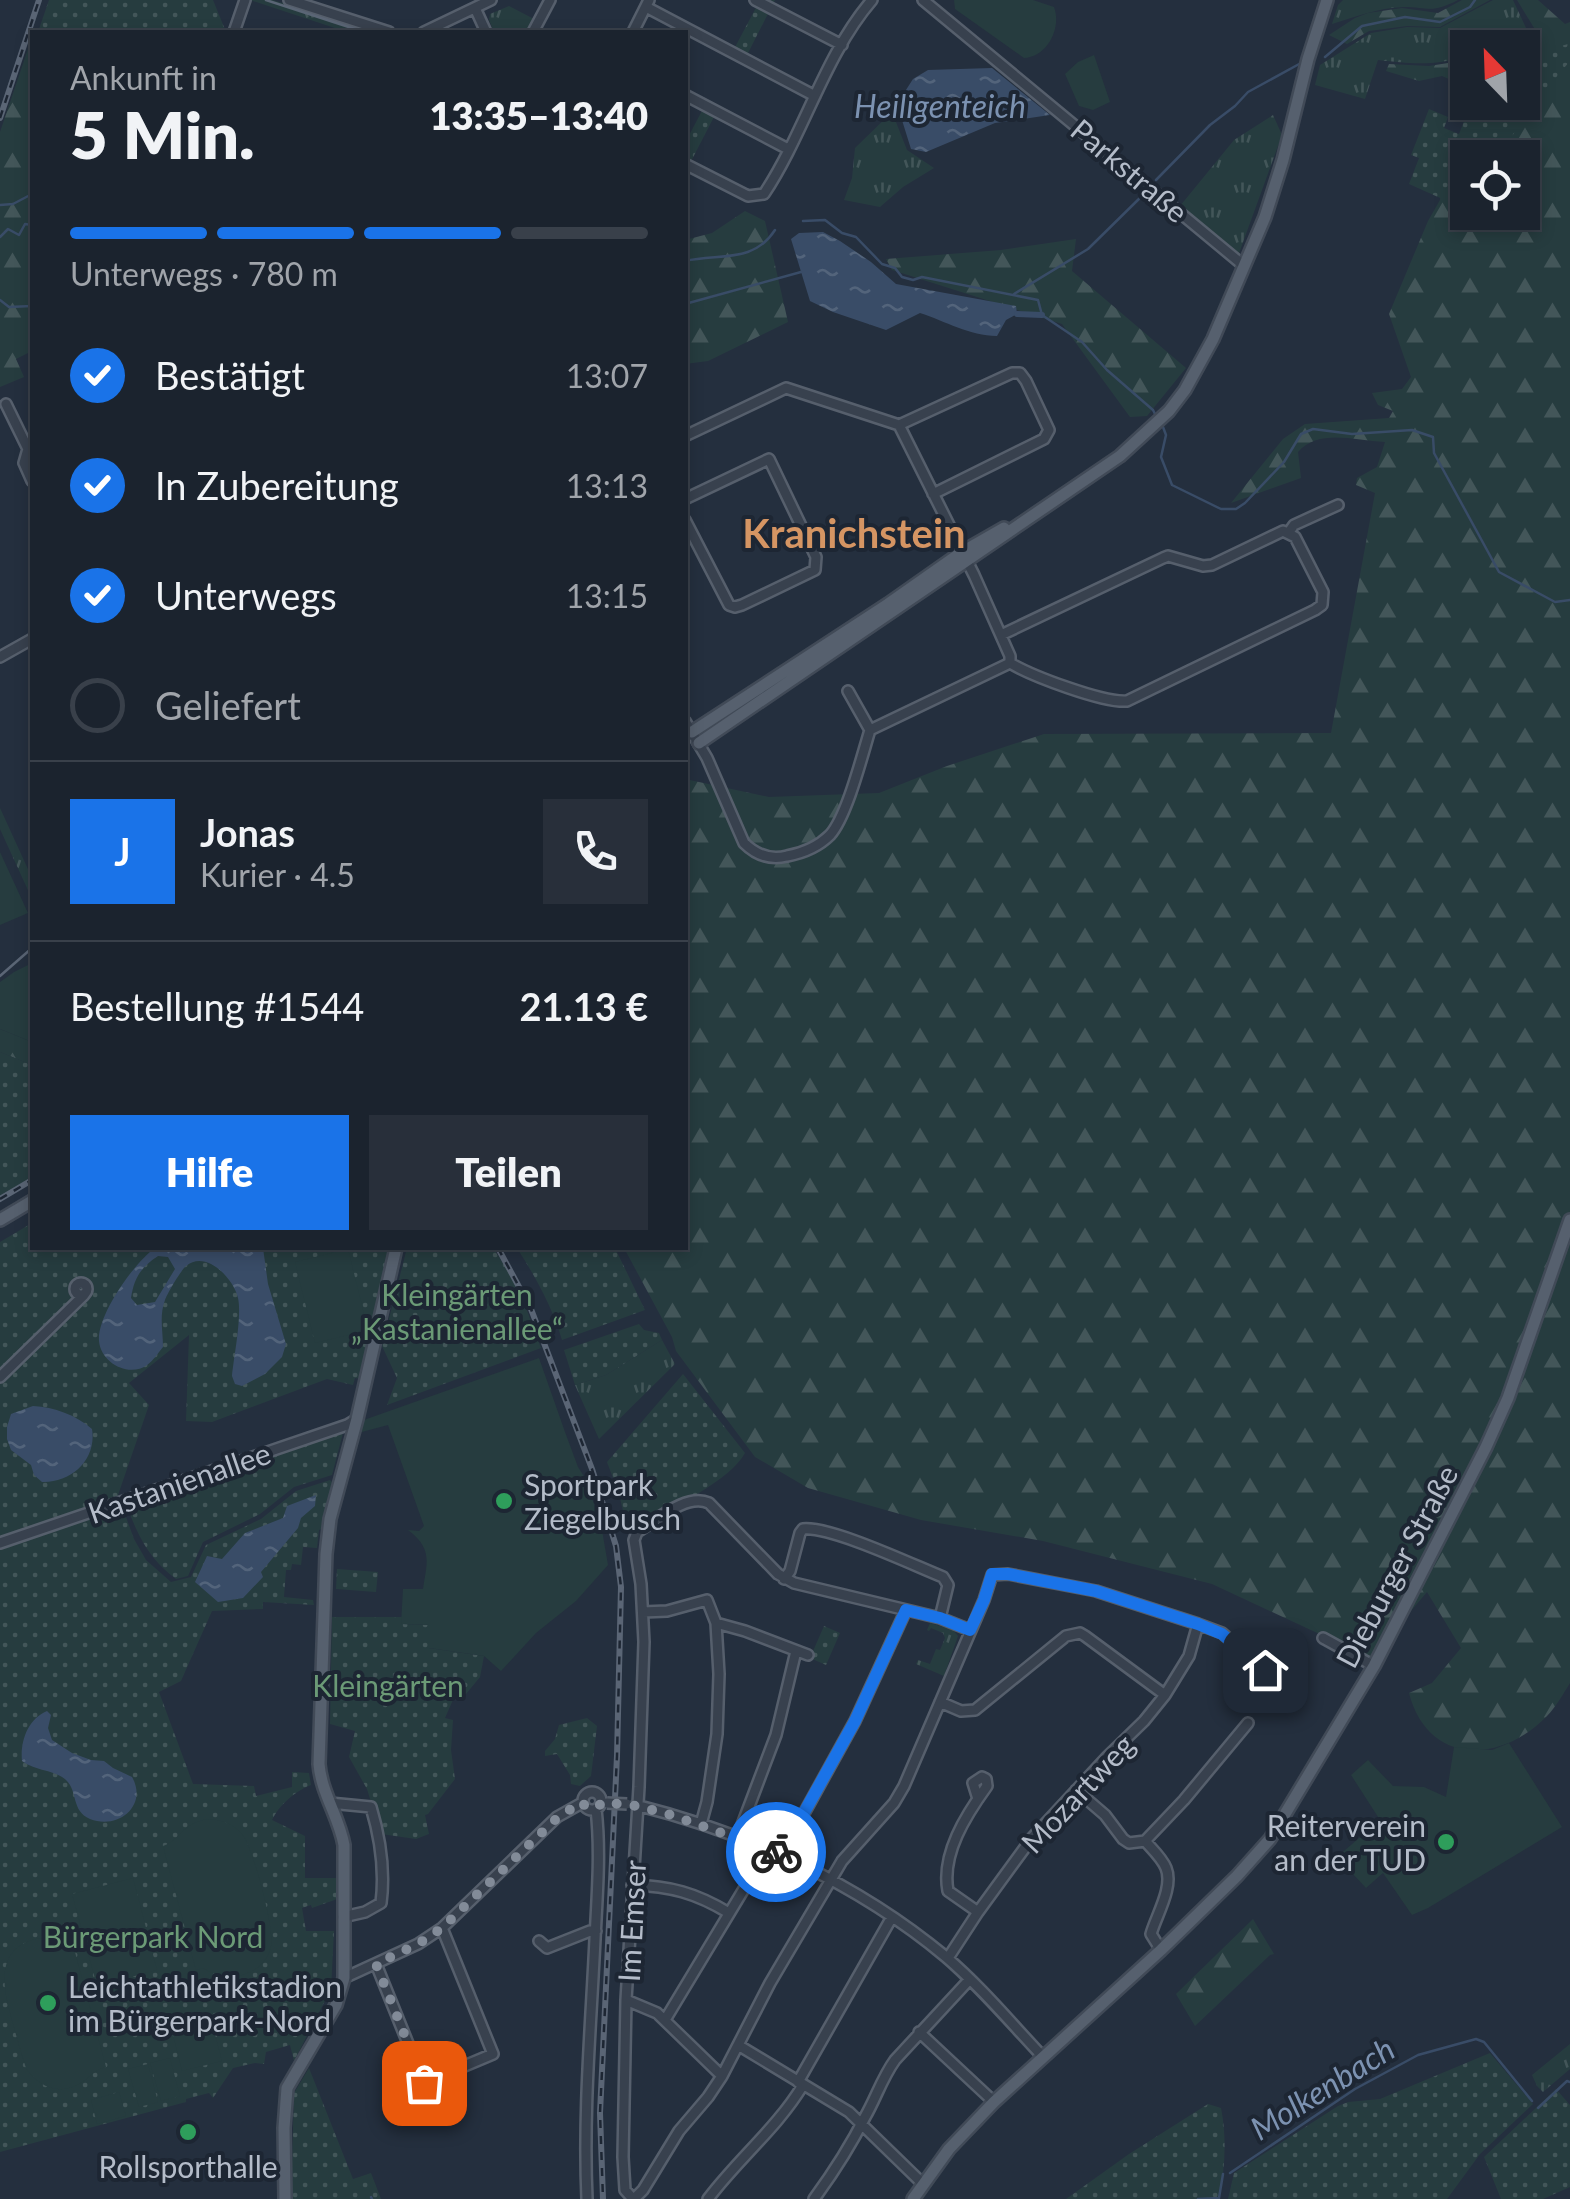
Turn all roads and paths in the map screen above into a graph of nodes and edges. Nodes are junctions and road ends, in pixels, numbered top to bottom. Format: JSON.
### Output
{"nodes":[{"id":1,"x":245,"y":0,"type":"edge"},
{"id":2,"x":289,"y":0,"type":"edge"},
{"id":3,"x":491,"y":0,"type":"edge"},
{"id":4,"x":550,"y":0,"type":"edge"},
{"id":5,"x":755,"y":0,"type":"edge"},
{"id":6,"x":872,"y":0,"type":"edge"},
{"id":7,"x":924,"y":0,"type":"edge"},
{"id":8,"x":1328,"y":0,"type":"edge"},
{"id":9,"x":648,"y":3,"type":"edge"},
{"id":10,"x":475,"y":8,"type":"junction"},
{"id":11,"x":235,"y":30,"type":"edge"},
{"id":12,"x":383,"y":30,"type":"edge"},
{"id":13,"x":428,"y":30,"type":"edge"},
{"id":14,"x":485,"y":30,"type":"edge"},
{"id":15,"x":534,"y":30,"type":"edge"},
{"id":16,"x":633,"y":30,"type":"edge"},
{"id":17,"x":842,"y":45,"type":"junction"},
{"id":18,"x":816,"y":96,"type":"junction"},
{"id":19,"x":688,"y":97,"type":"edge"},
{"id":20,"x":788,"y":149,"type":"junction"},
{"id":21,"x":688,"y":166,"type":"edge"},
{"id":22,"x":1244,"y":266,"type":"junction"},
{"id":23,"x":6,"y":404,"type":"dead end"},
{"id":24,"x":899,"y":425,"type":"junction"},
{"id":25,"x":688,"y":435,"type":"edge"},
{"id":26,"x":30,"y":476,"type":"edge"},
{"id":27,"x":933,"y":494,"type":"junction"},
{"id":28,"x":688,"y":498,"type":"edge"},
{"id":29,"x":1338,"y":505,"type":"dead end"},
{"id":30,"x":688,"y":526,"type":"edge"},
{"id":31,"x":1289,"y":532,"type":"junction"},
{"id":32,"x":964,"y":557,"type":"junction"},
{"id":33,"x":1002,"y":635,"type":"junction"},
{"id":34,"x":30,"y":640,"type":"edge"},
{"id":35,"x":0,"y":657,"type":"edge"},
{"id":36,"x":1010,"y":663,"type":"junction"},
{"id":37,"x":848,"y":690,"type":"dead end"},
{"id":38,"x":870,"y":730,"type":"junction"},
{"id":39,"x":692,"y":732,"type":"edge"},
{"id":40,"x":30,"y":1203,"type":"edge"},
{"id":41,"x":0,"y":1220,"type":"edge"},
{"id":42,"x":1570,"y":1220,"type":"edge"},
{"id":43,"x":396,"y":1250,"type":"edge"},
{"id":44,"x":84,"y":1295,"type":"dead end"},
{"id":45,"x":0,"y":1376,"type":"edge"},
{"id":46,"x":354,"y":1421,"type":"junction"},
{"id":47,"x":0,"y":1543,"type":"edge"},
{"id":48,"x":784,"y":1578,"type":"junction"},
{"id":49,"x":906,"y":1610,"type":"junction"},
{"id":50,"x":643,"y":1612,"type":"junction"},
{"id":51,"x":940,"y":1618,"type":"junction"},
{"id":52,"x":716,"y":1623,"type":"junction"},
{"id":53,"x":1198,"y":1624,"type":"junction"},
{"id":54,"x":970,"y":1630,"type":"junction"},
{"id":55,"x":1323,"y":1638,"type":"dead end"},
{"id":56,"x":796,"y":1651,"type":"junction"},
{"id":57,"x":808,"y":1656,"type":"dead end"},
{"id":58,"x":1374,"y":1666,"type":"junction"},
{"id":59,"x":1265,"y":1670,"type":"dead end"},
{"id":60,"x":1165,"y":1695,"type":"junction"},
{"id":61,"x":940,"y":1702,"type":"junction"},
{"id":62,"x":1248,"y":1723,"type":"dead end"},
{"id":63,"x":1076,"y":1790,"type":"junction"},
{"id":64,"x":978,"y":1798,"type":"dead end"},
{"id":65,"x":582,"y":1802,"type":"junction"},
{"id":66,"x":330,"y":1803,"type":"junction"},
{"id":67,"x":601,"y":1805,"type":"junction"},
{"id":68,"x":632,"y":1805,"type":"junction"},
{"id":69,"x":701,"y":1824,"type":"junction"},
{"id":70,"x":737,"y":1838,"type":"junction"},
{"id":71,"x":1144,"y":1840,"type":"junction"},
{"id":72,"x":768,"y":1849,"type":"junction"},
{"id":73,"x":781,"y":1854,"type":"junction"},
{"id":74,"x":830,"y":1880,"type":"junction"},
{"id":75,"x":632,"y":1885,"type":"junction"},
{"id":76,"x":978,"y":1912,"type":"junction"},
{"id":77,"x":729,"y":1913,"type":"junction"},
{"id":78,"x":343,"y":1916,"type":"junction"},
{"id":79,"x":892,"y":1917,"type":"junction"},
{"id":80,"x":442,"y":1928,"type":"junction"},
{"id":81,"x":596,"y":1932,"type":"junction"},
{"id":82,"x":539,"y":1942,"type":"dead end"},
{"id":83,"x":1161,"y":1950,"type":"junction"},
{"id":84,"x":948,"y":1958,"type":"junction"},
{"id":85,"x":376,"y":1964,"type":"junction"},
{"id":86,"x":344,"y":1978,"type":"junction"},
{"id":87,"x":970,"y":1978,"type":"junction"},
{"id":88,"x":626,"y":2000,"type":"junction"},
{"id":89,"x":665,"y":2020,"type":"junction"},
{"id":90,"x":919,"y":2032,"type":"junction"},
{"id":91,"x":738,"y":2044,"type":"junction"},
{"id":92,"x":1043,"y":2057,"type":"junction"},
{"id":93,"x":722,"y":2076,"type":"junction"},
{"id":94,"x":800,"y":2084,"type":"junction"},
{"id":95,"x":994,"y":2102,"type":"junction"},
{"id":96,"x":862,"y":2123,"type":"junction"},
{"id":97,"x":923,"y":2184,"type":"junction"},
{"id":98,"x":285,"y":2199,"type":"edge"},
{"id":99,"x":587,"y":2199,"type":"edge"},
{"id":100,"x":633,"y":2199,"type":"edge"},
{"id":101,"x":708,"y":2199,"type":"edge"},
{"id":102,"x":814,"y":2199,"type":"edge"},
{"id":103,"x":912,"y":2199,"type":"edge"}],
"edges":[{"from":1,"to":11,"type":"street"},
{"from":2,"to":12,"type":"street"},
{"from":3,"to":10,"type":"street"},
{"from":4,"to":15,"type":"street"},
{"from":5,"to":17,"type":"street"},
{"from":6,"to":17,"type":"street"},
{"from":7,"to":22,"type":"street","name":"Parkstraße"},
{"from":8,"to":22,"type":"main road"},
{"from":9,"to":16,"type":"street"},
{"from":9,"to":18,"type":"street"},
{"from":10,"to":13,"type":"street"},
{"from":10,"to":14,"type":"street"},
{"from":17,"to":18,"type":"street"},
{"from":18,"to":20,"type":"street"},
{"from":19,"to":20,"type":"street"},
{"from":20,"to":21,"type":"street"},
{"from":22,"to":32,"type":"main road"},
{"from":23,"to":26,"type":"street"},
{"from":24,"to":25,"type":"street"},
{"from":24,"to":27,"type":"street"},
{"from":24,"to":27,"type":"street"},
{"from":27,"to":32,"type":"street"},
{"from":28,"to":30,"type":"street"},
{"from":29,"to":31,"type":"street"},
{"from":31,"to":33,"type":"street"},
{"from":31,"to":36,"type":"street"},
{"from":32,"to":33,"type":"street"},
{"from":32,"to":39,"type":"main road"},
{"from":33,"to":36,"type":"street"},
{"from":34,"to":35,"type":"street"},
{"from":36,"to":38,"type":"street"},
{"from":37,"to":38,"type":"street"},
{"from":38,"to":39,"type":"street"},
{"from":40,"to":41,"type":"main road"},
{"from":42,"to":58,"type":"main road","name":"Dieburger Straße"},
{"from":43,"to":46,"type":"main road"},
{"from":44,"to":45,"type":"street"},
{"from":46,"to":47,"type":"street","name":"Kastanienallee"},
{"from":46,"to":66,"type":"main road"},
{"from":48,"to":49,"type":"street"},
{"from":48,"to":50,"type":"street","name":"Im Emser"},
{"from":48,"to":51,"type":"street"},
{"from":49,"to":51,"type":"street"},
{"from":49,"to":73,"type":"street"},
{"from":50,"to":52,"type":"street"},
{"from":50,"to":68,"type":"street","name":"Im Emser"},
{"from":51,"to":54,"type":"street"},
{"from":52,"to":56,"type":"street"},
{"from":52,"to":69,"type":"street"},
{"from":53,"to":54,"type":"street"},
{"from":53,"to":59,"type":"street"},
{"from":53,"to":60,"type":"street","name":"Mozartweg"},
{"from":54,"to":61,"type":"street"},
{"from":55,"to":58,"type":"street"},
{"from":56,"to":57,"type":"street"},
{"from":56,"to":70,"type":"street"},
{"from":58,"to":83,"type":"main road","name":"Dieburger Straße"},
{"from":60,"to":61,"type":"street"},
{"from":60,"to":63,"type":"street","name":"Mozartweg"},
{"from":61,"to":74,"type":"street"},
{"from":62,"to":71,"type":"street"},
{"from":63,"to":71,"type":"street"},
{"from":63,"to":76,"type":"street","name":"Mozartweg"},
{"from":64,"to":76,"type":"street"},
{"from":65,"to":67,"type":"street"},
{"from":65,"to":67,"type":"street"},
{"from":65,"to":80,"type":"street"},
{"from":66,"to":78,"type":"main road"},
{"from":66,"to":78,"type":"street"},
{"from":67,"to":68,"type":"street","bridge":true},
{"from":67,"to":81,"type":"street"},
{"from":68,"to":69,"type":"street"},
{"from":68,"to":75,"type":"street","name":"Im Emser"},
{"from":69,"to":70,"type":"street"},
{"from":70,"to":72,"type":"street"},
{"from":71,"to":83,"type":"street"},
{"from":72,"to":73,"type":"street"},
{"from":72,"to":77,"type":"street"},
{"from":73,"to":74,"type":"street"},
{"from":74,"to":79,"type":"street"},
{"from":74,"to":91,"type":"street"},
{"from":75,"to":77,"type":"street"},
{"from":75,"to":88,"type":"street","name":"Im Emser"},
{"from":76,"to":84,"type":"street","name":"Mozartweg"},
{"from":77,"to":89,"type":"street"},
{"from":78,"to":86,"type":"main road"},
{"from":79,"to":84,"type":"street"},
{"from":79,"to":94,"type":"street"},
{"from":80,"to":85,"type":"street"},
{"from":80,"to":85,"type":"street"},
{"from":81,"to":82,"type":"street"},
{"from":81,"to":99,"type":"street"},
{"from":83,"to":92,"type":"main road","name":"Dieburger Straße"},
{"from":84,"to":87,"type":"street"},
{"from":85,"to":86,"type":"street"},
{"from":86,"to":98,"type":"main road"},
{"from":87,"to":90,"type":"street"},
{"from":87,"to":92,"type":"street"},
{"from":88,"to":89,"type":"street"},
{"from":88,"to":100,"type":"street","name":"Im Emser"},
{"from":89,"to":93,"type":"street"},
{"from":90,"to":95,"type":"street"},
{"from":90,"to":96,"type":"street"},
{"from":91,"to":93,"type":"street"},
{"from":91,"to":94,"type":"street"},
{"from":92,"to":95,"type":"main road","name":"Dieburger Straße"},
{"from":93,"to":100,"type":"street"},
{"from":94,"to":96,"type":"street"},
{"from":94,"to":101,"type":"street"},
{"from":95,"to":97,"type":"main road","name":"Dieburger Straße"},
{"from":96,"to":97,"type":"street"},
{"from":96,"to":102,"type":"street"},
{"from":97,"to":103,"type":"main road","name":"Dieburger Straße"}]}
